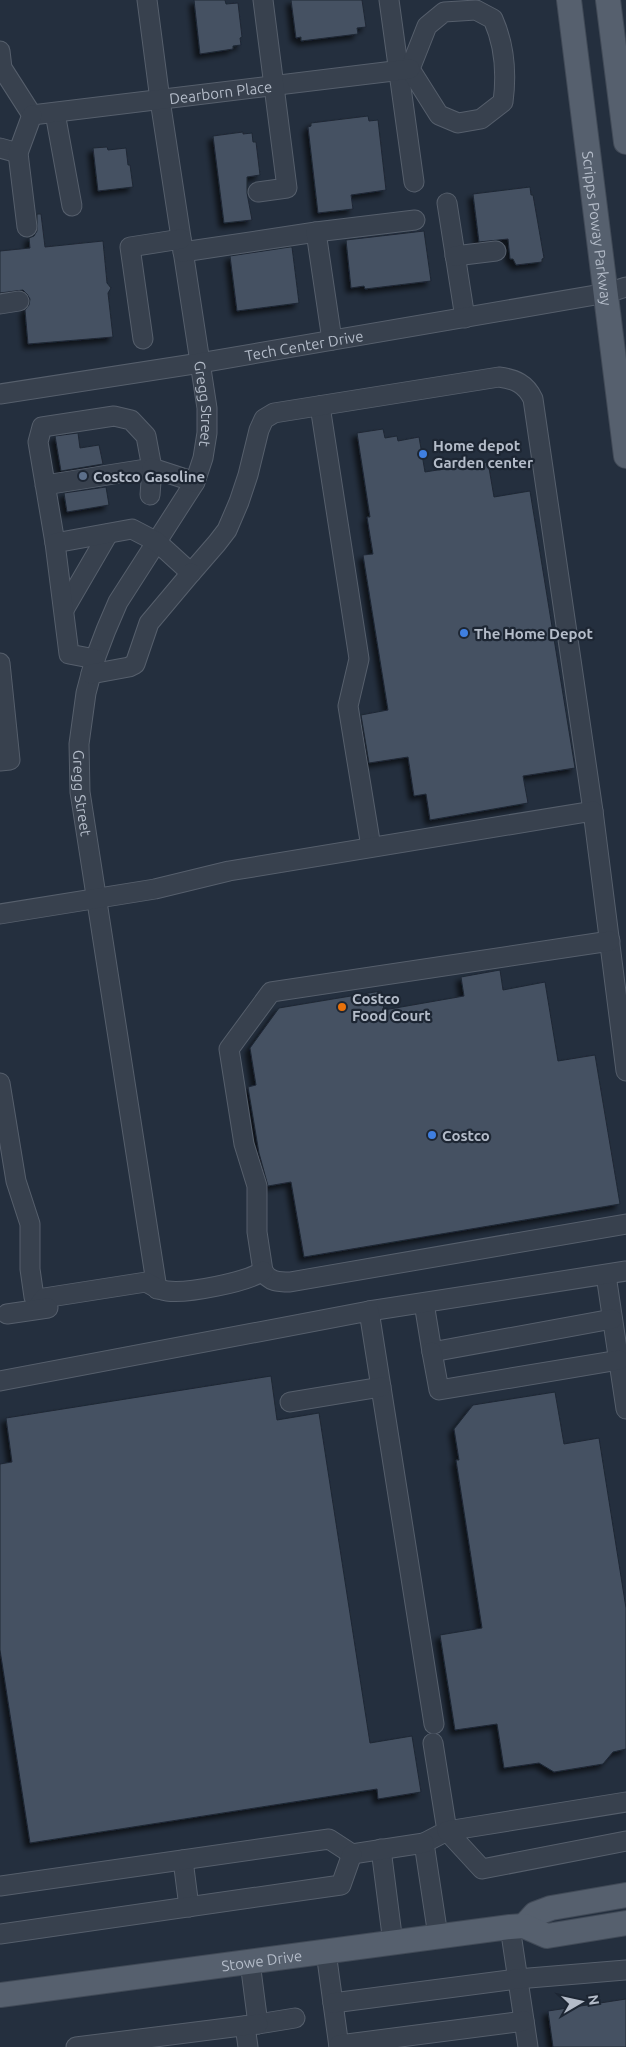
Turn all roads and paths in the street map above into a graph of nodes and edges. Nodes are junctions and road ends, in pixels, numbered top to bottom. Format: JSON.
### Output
{"nodes":[{"id":1,"x":148,"y":0,"type":"edge"},
{"id":2,"x":263,"y":0,"type":"edge"},
{"id":3,"x":389,"y":0,"type":"edge"},
{"id":4,"x":569,"y":0,"type":"edge"},
{"id":5,"x":608,"y":0,"type":"edge"},
{"id":6,"x":1,"y":63,"type":"edge"},
{"id":7,"x":404,"y":70,"type":"junction"},
{"id":8,"x":274,"y":86,"type":"junction"},
{"id":9,"x":160,"y":100,"type":"junction"},
{"id":10,"x":55,"y":112,"type":"junction"},
{"id":11,"x":32,"y":115,"type":"junction"},
{"id":12,"x":626,"y":142,"type":"edge"},
{"id":13,"x":9,"y":151,"type":"edge"},
{"id":14,"x":414,"y":182,"type":"dead end"},
{"id":15,"x":258,"y":192,"type":"dead end"},
{"id":16,"x":447,"y":203,"type":"dead end"},
{"id":17,"x":72,"y":206,"type":"dead end"},
{"id":18,"x":415,"y":220,"type":"dead end"},
{"id":19,"x":27,"y":228,"type":"dead end"},
{"id":20,"x":316,"y":232,"type":"junction"},
{"id":21,"x":182,"y":245,"type":"junction"},
{"id":22,"x":496,"y":251,"type":"dead end"},
{"id":23,"x":455,"y":256,"type":"junction"},
{"id":24,"x":616,"y":290,"type":"edge"},
{"id":25,"x":19,"y":301,"type":"dead end"},
{"id":26,"x":0,"y":304,"type":"edge"},
{"id":27,"x":464,"y":318,"type":"junction"},
{"id":28,"x":142,"y":339,"type":"dead end"},
{"id":29,"x":332,"y":340,"type":"junction"},
{"id":30,"x":200,"y":363,"type":"junction"},
{"id":31,"x":0,"y":394,"type":"edge"},
{"id":32,"x":320,"y":406,"type":"junction"},
{"id":33,"x":626,"y":456,"type":"edge"},
{"id":34,"x":152,"y":468,"type":"junction"},
{"id":35,"x":195,"y":482,"type":"junction"},
{"id":36,"x":45,"y":485,"type":"junction"},
{"id":37,"x":150,"y":495,"type":"dead end"},
{"id":38,"x":108,"y":534,"type":"junction"},
{"id":39,"x":158,"y":542,"type":"junction"},
{"id":40,"x":55,"y":543,"type":"junction"},
{"id":41,"x":191,"y":573,"type":"junction"},
{"id":42,"x":65,"y":608,"type":"junction"},
{"id":43,"x":0,"y":663,"type":"edge"},
{"id":44,"x":93,"y":667,"type":"junction"},
{"id":45,"x":0,"y":761,"type":"edge"},
{"id":46,"x":593,"y":811,"type":"junction"},
{"id":47,"x":371,"y":847,"type":"junction"},
{"id":48,"x":95,"y":899,"type":"junction"},
{"id":49,"x":0,"y":914,"type":"edge"},
{"id":50,"x":610,"y":941,"type":"junction"},
{"id":51,"x":626,"y":1071,"type":"edge"},
{"id":52,"x":0,"y":1083,"type":"edge"},
{"id":53,"x":8,"y":1182,"type":"edge"},
{"id":54,"x":626,"y":1224,"type":"edge"},
{"id":55,"x":263,"y":1271,"type":"junction"},
{"id":56,"x":626,"y":1271,"type":"edge"},
{"id":57,"x":606,"y":1275,"type":"junction"},
{"id":58,"x":157,"y":1289,"type":"junction"},
{"id":59,"x":424,"y":1303,"type":"junction"},
{"id":60,"x":38,"y":1307,"type":"junction"},
{"id":61,"x":369,"y":1311,"type":"junction"},
{"id":62,"x":7,"y":1314,"type":"dead end"},
{"id":63,"x":612,"y":1319,"type":"junction"},
{"id":64,"x":432,"y":1352,"type":"junction"},
{"id":65,"x":619,"y":1360,"type":"junction"},
{"id":66,"x":0,"y":1382,"type":"edge"},
{"id":67,"x":381,"y":1387,"type":"junction"},
{"id":68,"x":290,"y":1402,"type":"dead end"},
{"id":69,"x":626,"y":1409,"type":"edge"},
{"id":70,"x":434,"y":1724,"type":"dead end"},
{"id":71,"x":433,"y":1743,"type":"dead end"},
{"id":72,"x":626,"y":1802,"type":"edge"},
{"id":73,"x":447,"y":1831,"type":"junction"},
{"id":74,"x":626,"y":1841,"type":"edge"},
{"id":75,"x":424,"y":1843,"type":"junction"},
{"id":76,"x":381,"y":1849,"type":"junction"},
{"id":77,"x":352,"y":1854,"type":"junction"},
{"id":78,"x":183,"y":1860,"type":"junction"},
{"id":79,"x":0,"y":1886,"type":"edge"},
{"id":80,"x":626,"y":1895,"type":"edge"},
{"id":81,"x":189,"y":1907,"type":"junction"},
{"id":82,"x":517,"y":1926,"type":"junction"},
{"id":83,"x":626,"y":1926,"type":"edge"},
{"id":84,"x":0,"y":1934,"type":"edge"},
{"id":85,"x":438,"y":1936,"type":"junction"},
{"id":86,"x":393,"y":1943,"type":"junction"},
{"id":87,"x":326,"y":1952,"type":"junction"},
{"id":88,"x":250,"y":1962,"type":"junction"},
{"id":89,"x":626,"y":1970,"type":"edge"},
{"id":90,"x":517,"y":1979,"type":"junction"},
{"id":91,"x":0,"y":1995,"type":"edge"},
{"id":92,"x":333,"y":2003,"type":"junction"},
{"id":93,"x":295,"y":2018,"type":"dead end"},
{"id":94,"x":524,"y":2021,"type":"junction"},
{"id":95,"x":252,"y":2025,"type":"junction"},
{"id":96,"x":339,"y":2046,"type":"edge"},
{"id":97,"x":76,"y":2047,"type":"edge"},
{"id":98,"x":248,"y":2047,"type":"edge"},
{"id":99,"x":528,"y":2047,"type":"edge"}],
"edges":[{"from":1,"to":9,"type":"street","name":"Gregg Street"},
{"from":2,"to":8,"type":"street"},
{"from":3,"to":7,"type":"street"},
{"from":4,"to":24,"type":"main road","name":"Scripps Poway Parkway"},
{"from":5,"to":12,"type":"main road"},
{"from":6,"to":11,"type":"street"},
{"from":7,"to":7,"type":"street"},
{"from":7,"to":8,"type":"street","name":"Dearborn Place"},
{"from":7,"to":14,"type":"street"},
{"from":8,"to":9,"type":"street","name":"Dearborn Place"},
{"from":8,"to":15,"type":"street"},
{"from":9,"to":10,"type":"street","name":"Dearborn Place"},
{"from":9,"to":21,"type":"street","name":"Gregg Street"},
{"from":10,"to":11,"type":"street","name":"Dearborn Place"},
{"from":10,"to":17,"type":"street"},
{"from":11,"to":13,"type":"street"},
{"from":13,"to":19,"type":"street"},
{"from":16,"to":23,"type":"street"},
{"from":18,"to":20,"type":"street"},
{"from":20,"to":21,"type":"street"},
{"from":20,"to":29,"type":"street"},
{"from":21,"to":28,"type":"street"},
{"from":21,"to":30,"type":"street","name":"Gregg Street"},
{"from":22,"to":23,"type":"street"},
{"from":23,"to":27,"type":"street"},
{"from":24,"to":27,"type":"street","name":"Tech Center Drive"},
{"from":24,"to":33,"type":"main road","name":"Scripps Poway Parkway"},
{"from":25,"to":26,"type":"street"},
{"from":27,"to":29,"type":"street","name":"Tech Center Drive"},
{"from":29,"to":30,"type":"street","name":"Tech Center Drive"},
{"from":30,"to":31,"type":"street","name":"Tech Center Drive"},
{"from":30,"to":35,"type":"street","name":"Gregg Street"},
{"from":32,"to":41,"type":"street"},
{"from":32,"to":46,"type":"street"},
{"from":32,"to":47,"type":"street"},
{"from":34,"to":35,"type":"street"},
{"from":34,"to":36,"type":"street"},
{"from":34,"to":36,"type":"street"},
{"from":34,"to":37,"type":"street"},
{"from":35,"to":39,"type":"street","name":"Gregg Street"},
{"from":36,"to":40,"type":"street"},
{"from":38,"to":39,"type":"street"},
{"from":38,"to":40,"type":"street"},
{"from":38,"to":42,"type":"street"},
{"from":39,"to":41,"type":"street"},
{"from":39,"to":44,"type":"street","name":"Gregg Street"},
{"from":40,"to":42,"type":"street"},
{"from":41,"to":44,"type":"street"},
{"from":42,"to":44,"type":"street"},
{"from":43,"to":45,"type":"street"},
{"from":44,"to":48,"type":"street","name":"Gregg Street"},
{"from":46,"to":47,"type":"street"},
{"from":46,"to":50,"type":"street"},
{"from":47,"to":48,"type":"street"},
{"from":48,"to":49,"type":"street"},
{"from":48,"to":58,"type":"street","name":"Gregg Street"},
{"from":50,"to":51,"type":"street"},
{"from":50,"to":55,"type":"street"},
{"from":52,"to":53,"type":"street"},
{"from":53,"to":60,"type":"street"},
{"from":54,"to":55,"type":"street"},
{"from":55,"to":58,"type":"street"},
{"from":56,"to":57,"type":"street"},
{"from":57,"to":59,"type":"street"},
{"from":57,"to":63,"type":"street"},
{"from":58,"to":60,"type":"street"},
{"from":59,"to":61,"type":"street"},
{"from":59,"to":64,"type":"street"},
{"from":60,"to":62,"type":"street"},
{"from":61,"to":66,"type":"street"},
{"from":61,"to":67,"type":"street"},
{"from":63,"to":64,"type":"street"},
{"from":63,"to":65,"type":"street"},
{"from":64,"to":65,"type":"street"},
{"from":65,"to":69,"type":"street"},
{"from":67,"to":68,"type":"street"},
{"from":67,"to":70,"type":"street"},
{"from":71,"to":73,"type":"street"},
{"from":72,"to":73,"type":"street"},
{"from":73,"to":74,"type":"street"},
{"from":73,"to":75,"type":"street"},
{"from":75,"to":76,"type":"street"},
{"from":75,"to":85,"type":"street"},
{"from":76,"to":77,"type":"street"},
{"from":76,"to":86,"type":"street"},
{"from":77,"to":78,"type":"street"},
{"from":77,"to":81,"type":"street"},
{"from":78,"to":79,"type":"street"},
{"from":78,"to":81,"type":"street"},
{"from":80,"to":82,"type":"main road"},
{"from":81,"to":84,"type":"street"},
{"from":82,"to":83,"type":"main road"},
{"from":82,"to":85,"type":"main road","name":"Stowe Drive"},
{"from":82,"to":90,"type":"street"},
{"from":85,"to":86,"type":"main road","name":"Stowe Drive"},
{"from":86,"to":87,"type":"main road","name":"Stowe Drive"},
{"from":87,"to":88,"type":"main road","name":"Stowe Drive"},
{"from":87,"to":92,"type":"street"},
{"from":88,"to":91,"type":"main road","name":"Stowe Drive"},
{"from":88,"to":95,"type":"street"},
{"from":89,"to":90,"type":"street"},
{"from":90,"to":92,"type":"street"},
{"from":90,"to":94,"type":"street"},
{"from":92,"to":96,"type":"street"},
{"from":93,"to":95,"type":"street"},
{"from":94,"to":96,"type":"street"},
{"from":94,"to":99,"type":"street"},
{"from":95,"to":97,"type":"street"},
{"from":95,"to":98,"type":"street"}]}
